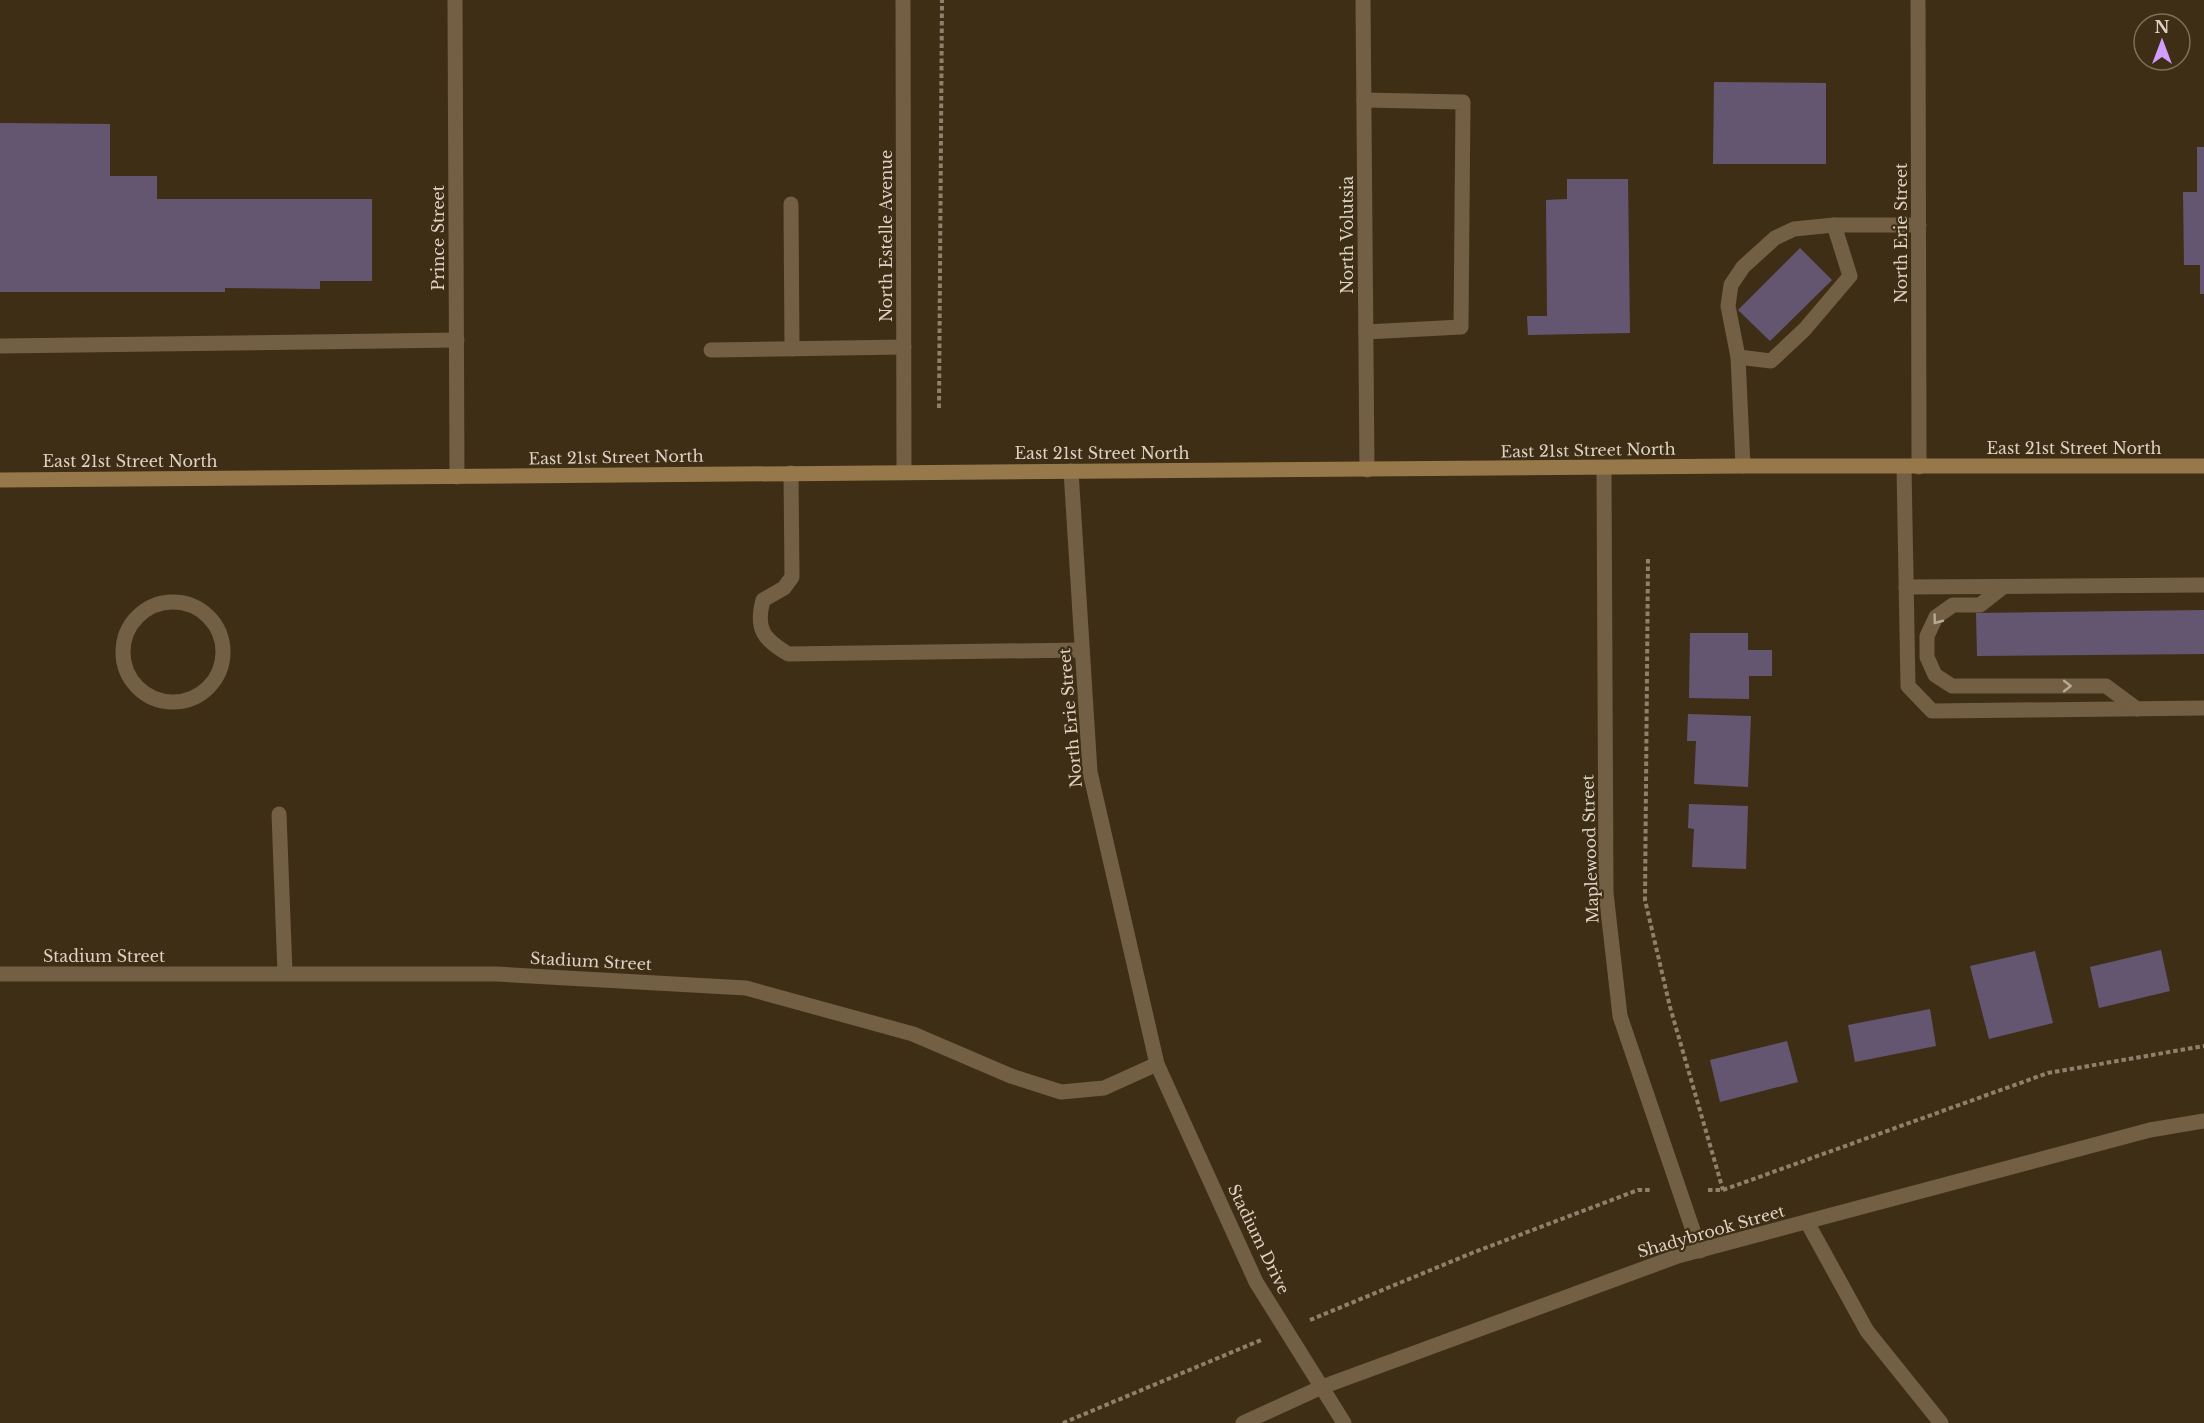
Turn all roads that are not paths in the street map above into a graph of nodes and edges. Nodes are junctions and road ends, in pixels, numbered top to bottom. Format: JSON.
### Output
{"nodes":[{"id":1,"x":455,"y":0,"type":"edge"},
{"id":2,"x":903,"y":0,"type":"edge"},
{"id":3,"x":1363,"y":0,"type":"edge"},
{"id":4,"x":1918,"y":0,"type":"edge"},
{"id":5,"x":1364,"y":100,"type":"junction"},
{"id":6,"x":791,"y":204,"type":"dead end"},
{"id":7,"x":1834,"y":225,"type":"junction"},
{"id":8,"x":1919,"y":225,"type":"junction"},
{"id":9,"x":1366,"y":332,"type":"junction"},
{"id":10,"x":457,"y":340,"type":"junction"},
{"id":11,"x":0,"y":346,"type":"edge"},
{"id":12,"x":904,"y":347,"type":"junction"},
{"id":13,"x":792,"y":349,"type":"junction"},
{"id":14,"x":711,"y":350,"type":"dead end"},
{"id":15,"x":1738,"y":357,"type":"junction"},
{"id":16,"x":1743,"y":466,"type":"junction"},
{"id":17,"x":2204,"y":466,"type":"edge"},
{"id":18,"x":1911,"y":467,"type":"junction"},
{"id":19,"x":1604,"y":469,"type":"junction"},
{"id":20,"x":1367,"y":470,"type":"junction"},
{"id":21,"x":1071,"y":471,"type":"junction"},
{"id":22,"x":904,"y":472,"type":"junction"},
{"id":23,"x":791,"y":473,"type":"junction"},
{"id":24,"x":457,"y":477,"type":"junction"},
{"id":25,"x":0,"y":480,"type":"edge"},
{"id":26,"x":2204,"y":585,"type":"edge"},
{"id":27,"x":2003,"y":586,"type":"junction"},
{"id":28,"x":1906,"y":587,"type":"junction"},
{"id":29,"x":1082,"y":650,"type":"junction"},
{"id":30,"x":146,"y":694,"type":"joint"},
{"id":31,"x":2204,"y":708,"type":"edge"},
{"id":32,"x":2137,"y":709,"type":"junction"},
{"id":33,"x":279,"y":814,"type":"dead end"},
{"id":34,"x":285,"y":973,"type":"junction"},
{"id":35,"x":0,"y":974,"type":"edge"},
{"id":36,"x":1157,"y":1064,"type":"junction"},
{"id":37,"x":2204,"y":1121,"type":"edge"},
{"id":38,"x":1807,"y":1222,"type":"junction"},
{"id":39,"x":1700,"y":1251,"type":"junction"},
{"id":40,"x":1322,"y":1388,"type":"junction"},
{"id":41,"x":1243,"y":1423,"type":"edge"},
{"id":42,"x":1344,"y":1423,"type":"edge"},
{"id":43,"x":1941,"y":1423,"type":"edge"}],
"edges":[{"from":1,"to":10,"type":"street","name":"Prince Street"},
{"from":2,"to":12,"type":"street","name":"North Estelle Avenue"},
{"from":3,"to":5,"type":"street","name":"North Volutsia"},
{"from":4,"to":8,"type":"street","name":"North Erie Street"},
{"from":5,"to":9,"type":"street","name":"North Volutsia"},
{"from":5,"to":9,"type":"street"},
{"from":6,"to":13,"type":"street"},
{"from":7,"to":8,"type":"street"},
{"from":7,"to":15,"type":"street"},
{"from":7,"to":15,"type":"street"},
{"from":8,"to":18,"type":"street","name":"North Erie Street"},
{"from":9,"to":20,"type":"street","name":"North Volutsia"},
{"from":10,"to":11,"type":"street"},
{"from":10,"to":24,"type":"street","name":"Prince Street"},
{"from":12,"to":13,"type":"street"},
{"from":12,"to":22,"type":"street","name":"North Estelle Avenue"},
{"from":13,"to":14,"type":"street"},
{"from":15,"to":16,"type":"street"},
{"from":16,"to":18,"type":"main road","name":"East 21st Street North"},
{"from":16,"to":19,"type":"main road","name":"East 21st Street North"},
{"from":17,"to":18,"type":"main road","name":"East 21st Street North"},
{"from":18,"to":28,"type":"street","name":"North Erie Street"},
{"from":19,"to":20,"type":"main road","name":"East 21st Street North"},
{"from":19,"to":39,"type":"street","name":"Maplewood Street"},
{"from":20,"to":21,"type":"main road","name":"East 21st Street North"},
{"from":21,"to":22,"type":"main road","name":"East 21st Street North"},
{"from":21,"to":29,"type":"street","name":"North Erie Street"},
{"from":22,"to":23,"type":"main road","name":"East 21st Street North"},
{"from":23,"to":24,"type":"main road","name":"East 21st Street North"},
{"from":23,"to":29,"type":"street"},
{"from":24,"to":25,"type":"main road","name":"East 21st Street North"},
{"from":26,"to":27,"type":"street"},
{"from":27,"to":28,"type":"street"},
{"from":27,"to":32,"type":"street","one_way":true},
{"from":28,"to":32,"type":"street","name":"North Erie Street"},
{"from":29,"to":36,"type":"street","name":"North Erie Street"},
{"from":30,"to":30,"type":"street"},
{"from":31,"to":32,"type":"street","name":"North Erie Street"},
{"from":33,"to":34,"type":"street"},
{"from":34,"to":35,"type":"street","name":"Stadium Street"},
{"from":34,"to":36,"type":"street","name":"Stadium Street"},
{"from":36,"to":40,"type":"street","name":"Stadium Drive"},
{"from":37,"to":38,"type":"street","name":"Shadybrook Street"},
{"from":38,"to":39,"type":"street","name":"Shadybrook Street"},
{"from":38,"to":43,"type":"street"},
{"from":39,"to":40,"type":"street","name":"Shadybrook Street"},
{"from":40,"to":41,"type":"street","name":"Shadybrook Street"},
{"from":40,"to":42,"type":"street","name":"Stadium Drive"}]}
